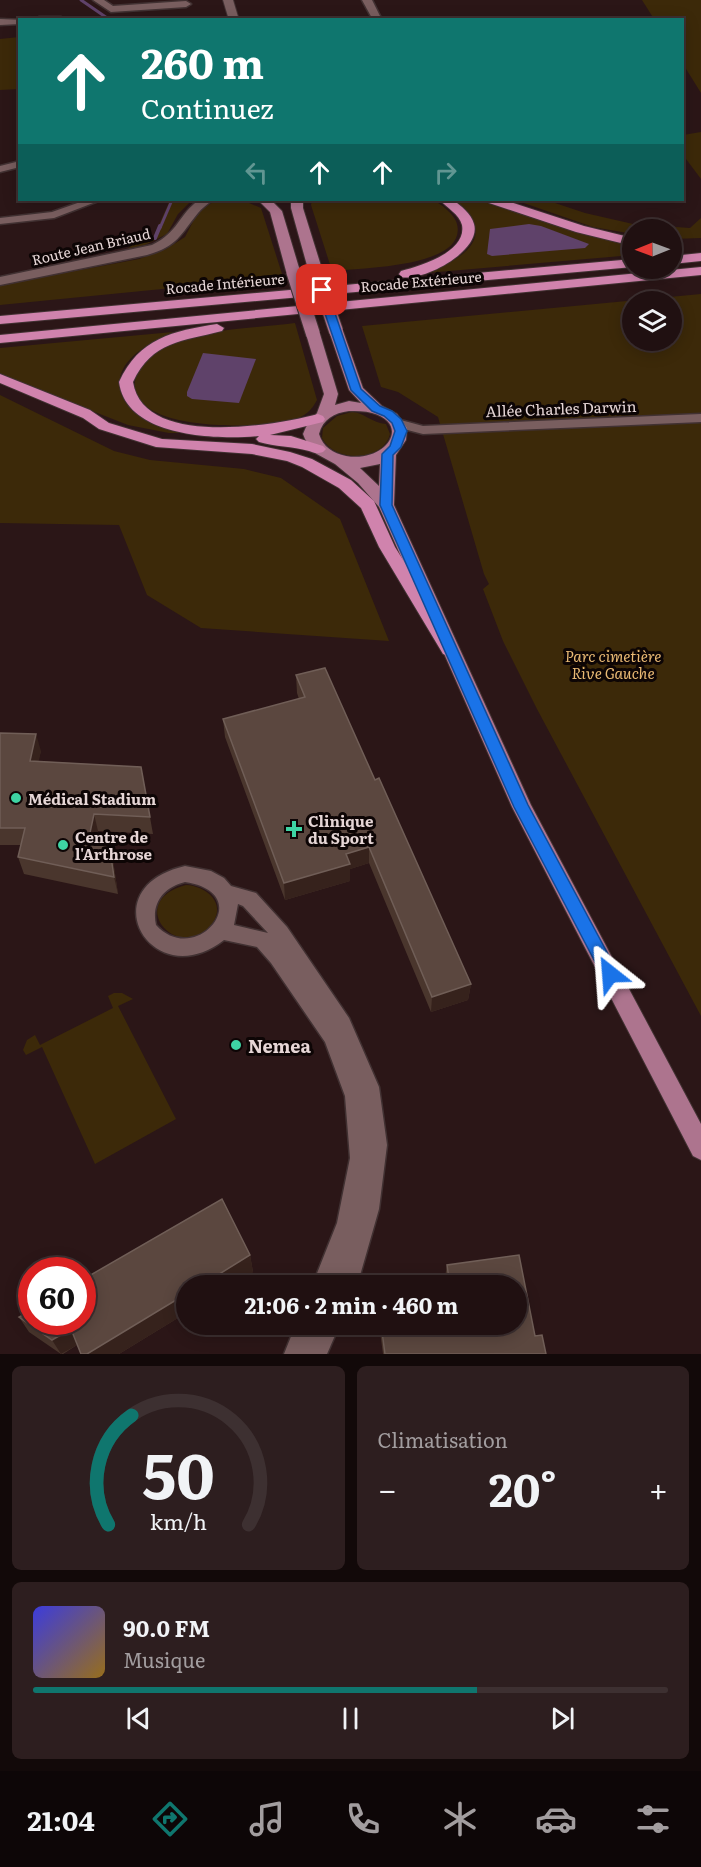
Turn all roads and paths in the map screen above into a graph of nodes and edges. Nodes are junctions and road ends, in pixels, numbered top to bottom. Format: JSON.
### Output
{"nodes":[{"id":1,"x":98,"y":0,"type":"edge"},
{"id":2,"x":228,"y":0,"type":"edge"},
{"id":3,"x":367,"y":0,"type":"edge"},
{"id":4,"x":186,"y":4,"type":"dead end"},
{"id":5,"x":233,"y":18,"type":"edge"},
{"id":6,"x":377,"y":18,"type":"edge"},
{"id":7,"x":18,"y":21,"type":"edge"},
{"id":8,"x":0,"y":22,"type":"edge"},
{"id":9,"x":18,"y":164,"type":"edge"},
{"id":10,"x":0,"y":168,"type":"edge"},
{"id":11,"x":92,"y":201,"type":"edge"},
{"id":12,"x":204,"y":201,"type":"edge"},
{"id":13,"x":265,"y":201,"type":"edge"},
{"id":14,"x":297,"y":201,"type":"edge"},
{"id":15,"x":447,"y":201,"type":"edge"},
{"id":16,"x":496,"y":201,"type":"edge"},
{"id":17,"x":0,"y":221,"type":"edge"},
{"id":18,"x":622,"y":239,"type":"edge"},
{"id":19,"x":682,"y":247,"type":"edge"},
{"id":20,"x":701,"y":248,"type":"edge"},
{"id":21,"x":701,"y":257,"type":"edge"},
{"id":22,"x":682,"y":259,"type":"edge"},
{"id":23,"x":622,"y":264,"type":"edge"},
{"id":24,"x":701,"y":271,"type":"edge"},
{"id":25,"x":0,"y":281,"type":"edge"},
{"id":26,"x":172,"y":304,"type":"junction"},
{"id":27,"x":333,"y":306,"type":"junction"},
{"id":28,"x":0,"y":320,"type":"edge"},
{"id":29,"x":0,"y":339,"type":"edge"},
{"id":30,"x":0,"y":378,"type":"edge"},
{"id":31,"x":376,"y":408,"type":"junction"},
{"id":32,"x":85,"y":413,"type":"junction"},
{"id":33,"x":321,"y":416,"type":"junction"},
{"id":34,"x":701,"y":418,"type":"edge"},
{"id":35,"x":397,"y":423,"type":"junction"},
{"id":36,"x":423,"y":430,"type":"junction"},
{"id":37,"x":400,"y":439,"type":"junction"},
{"id":38,"x":318,"y":449,"type":"junction"},
{"id":39,"x":388,"y":454,"type":"junction"},
{"id":40,"x":341,"y":460,"type":"junction"},
{"id":41,"x":386,"y":505,"type":"junction"},
{"id":42,"x":449,"y":649,"type":"junction"},
{"id":43,"x":226,"y":893,"type":"junction"},
{"id":44,"x":220,"y":931,"type":"junction"},
{"id":45,"x":701,"y":1148,"type":"edge"},
{"id":46,"x":327,"y":1275,"type":"edge"},
{"id":47,"x":348,"y":1275,"type":"edge"},
{"id":48,"x":304,"y":1335,"type":"edge"},
{"id":49,"x":323,"y":1335,"type":"edge"},
{"id":50,"x":296,"y":1354,"type":"edge"},
{"id":51,"x":315,"y":1354,"type":"edge"}],
"edges":[{"from":1,"to":4,"type":"street"},
{"from":2,"to":5,"type":"main road"},
{"from":3,"to":6,"type":"street"},
{"from":7,"to":8,"type":"street"},
{"from":9,"to":10,"type":"street"},
{"from":11,"to":17,"type":"street"},
{"from":12,"to":25,"type":"street","name":"Route Jean Briaud"},
{"from":13,"to":33,"type":"main road","bridge":true},
{"from":14,"to":31,"type":"main road","bridge":true},
{"from":15,"to":26,"type":"highway"},
{"from":16,"to":18,"type":"highway"},
{"from":19,"to":20,"type":"highway"},
{"from":21,"to":22,"type":"highway"},
{"from":23,"to":26,"type":"highway","name":"Rocade Intérieure"},
{"from":24,"to":27,"type":"highway","name":"Rocade Extérieure"},
{"from":26,"to":28,"type":"highway","name":"Rocade Intérieure"},
{"from":27,"to":29,"type":"highway","name":"Rocade Extérieure"},
{"from":27,"to":33,"type":"highway"},
{"from":30,"to":32,"type":"highway"},
{"from":31,"to":33,"type":"main road"},
{"from":31,"to":35,"type":"main road"},
{"from":32,"to":38,"type":"highway"},
{"from":32,"to":42,"type":"highway"},
{"from":33,"to":38,"type":"main road"},
{"from":34,"to":36,"type":"street","name":"Allée Charles Darwin"},
{"from":35,"to":36,"type":"street","name":"Allée Charles Darwin"},
{"from":35,"to":37,"type":"main road"},
{"from":36,"to":37,"type":"street","name":"Allée Charles Darwin"},
{"from":37,"to":39,"type":"main road"},
{"from":38,"to":40,"type":"main road"},
{"from":39,"to":40,"type":"main road"},
{"from":39,"to":41,"type":"main road"},
{"from":40,"to":41,"type":"main road"},
{"from":41,"to":42,"type":"main road"},
{"from":42,"to":45,"type":"main road"},
{"from":43,"to":44,"type":"street"},
{"from":43,"to":44,"type":"street"},
{"from":43,"to":47,"type":"street"},
{"from":44,"to":46,"type":"street"},
{"from":48,"to":50,"type":"street"},
{"from":49,"to":51,"type":"street"}]}
